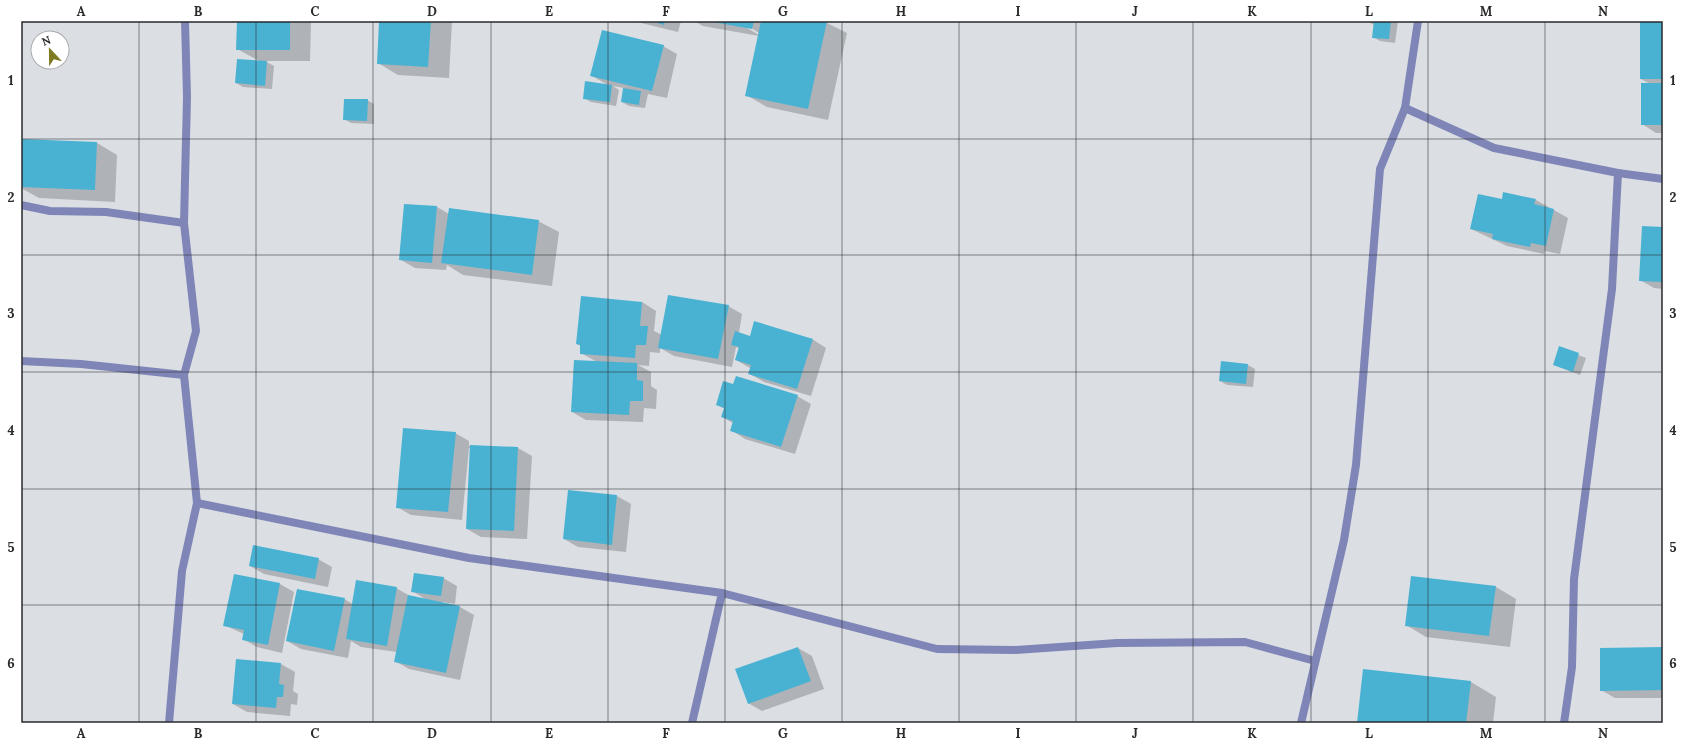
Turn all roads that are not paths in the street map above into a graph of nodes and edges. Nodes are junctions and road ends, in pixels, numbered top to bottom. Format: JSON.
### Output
{"nodes":[{"id":1,"x":185,"y":21,"type":"edge"},
{"id":2,"x":1418,"y":21,"type":"edge"},
{"id":3,"x":1405,"y":108,"type":"junction"},
{"id":4,"x":1618,"y":173,"type":"junction"},
{"id":5,"x":1663,"y":179,"type":"edge"},
{"id":6,"x":21,"y":205,"type":"edge"},
{"id":7,"x":184,"y":223,"type":"junction"},
{"id":8,"x":21,"y":361,"type":"edge"},
{"id":9,"x":184,"y":375,"type":"junction"},
{"id":10,"x":197,"y":503,"type":"junction"},
{"id":11,"x":722,"y":594,"type":"junction"},
{"id":12,"x":1315,"y":661,"type":"junction"},
{"id":13,"x":169,"y":723,"type":"edge"},
{"id":14,"x":692,"y":723,"type":"edge"},
{"id":15,"x":1301,"y":723,"type":"edge"},
{"id":16,"x":1564,"y":723,"type":"edge"}],
"edges":[{"from":1,"to":7,"type":"street"},
{"from":2,"to":3,"type":"street"},
{"from":3,"to":4,"type":"street"},
{"from":3,"to":12,"type":"street"},
{"from":4,"to":5,"type":"street"},
{"from":4,"to":16,"type":"street"},
{"from":6,"to":7,"type":"street"},
{"from":7,"to":9,"type":"street"},
{"from":8,"to":9,"type":"street"},
{"from":9,"to":10,"type":"street"},
{"from":10,"to":11,"type":"street"},
{"from":10,"to":13,"type":"street"},
{"from":11,"to":12,"type":"street"},
{"from":11,"to":14,"type":"street"},
{"from":12,"to":15,"type":"street"}]}
